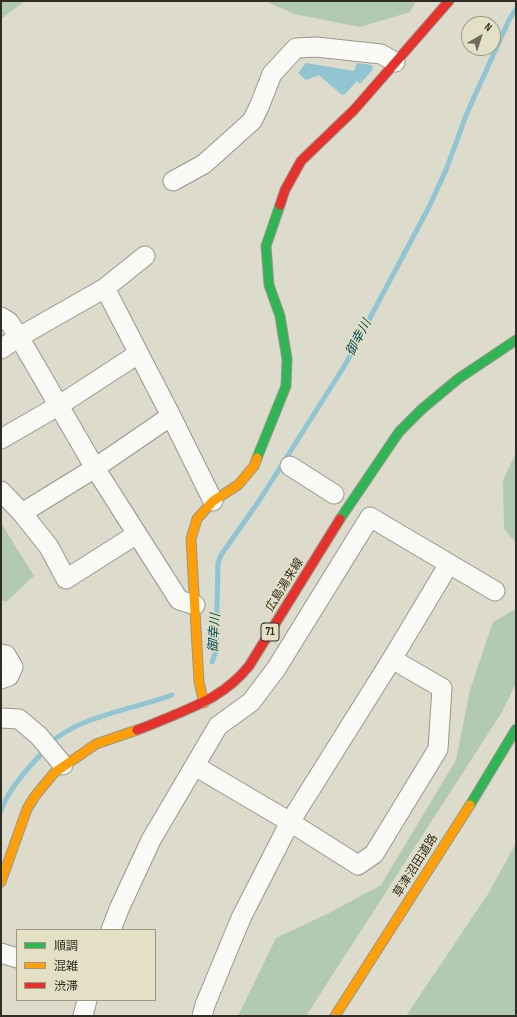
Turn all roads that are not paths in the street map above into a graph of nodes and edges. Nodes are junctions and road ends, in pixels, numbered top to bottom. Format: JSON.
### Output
{"nodes":[{"id":1,"x":449,"y":1,"type":"edge"},
{"id":2,"x":395,"y":62,"type":"junction"},
{"id":3,"x":173,"y":181,"type":"dead end"},
{"id":4,"x":144,"y":256,"type":"dead end"},
{"id":5,"x":105,"y":288,"type":"junction"},
{"id":6,"x":1,"y":317,"type":"edge"},
{"id":7,"x":19,"y":337,"type":"junction"},
{"id":8,"x":516,"y":340,"type":"edge"},
{"id":9,"x":1,"y":349,"type":"edge"},
{"id":10,"x":138,"y":354,"type":"junction"},
{"id":11,"x":58,"y":406,"type":"junction"},
{"id":12,"x":171,"y":416,"type":"junction"},
{"id":13,"x":1,"y":439,"type":"edge"},
{"id":14,"x":290,"y":466,"type":"dead end"},
{"id":15,"x":95,"y":468,"type":"junction"},
{"id":16,"x":1,"y":490,"type":"edge"},
{"id":17,"x":334,"y":494,"type":"dead end"},
{"id":18,"x":213,"y":501,"type":"junction"},
{"id":19,"x":22,"y":513,"type":"junction"},
{"id":20,"x":137,"y":534,"type":"junction"},
{"id":21,"x":449,"y":564,"type":"junction"},
{"id":22,"x":495,"y":591,"type":"dead end"},
{"id":23,"x":195,"y":605,"type":"junction"},
{"id":24,"x":1,"y":654,"type":"edge"},
{"id":25,"x":392,"y":659,"type":"junction"},
{"id":26,"x":1,"y":679,"type":"edge"},
{"id":27,"x":204,"y":703,"type":"junction"},
{"id":28,"x":1,"y":718,"type":"edge"},
{"id":29,"x":516,"y":729,"type":"edge"},
{"id":30,"x":63,"y":765,"type":"junction"},
{"id":31,"x":196,"y":766,"type":"junction"},
{"id":32,"x":290,"y":822,"type":"junction"},
{"id":33,"x":1,"y":882,"type":"edge"},
{"id":34,"x":111,"y":929,"type":"edge"},
{"id":35,"x":1,"y":953,"type":"edge"},
{"id":36,"x":16,"y":958,"type":"edge"},
{"id":37,"x":87,"y":1001,"type":"edge"},
{"id":38,"x":83,"y":1016,"type":"edge"},
{"id":39,"x":202,"y":1016,"type":"edge"},
{"id":40,"x":335,"y":1016,"type":"edge"}],
"edges":[{"from":1,"to":2,"type":"street"},
{"from":2,"to":3,"type":"street"},
{"from":2,"to":18,"type":"street"},
{"from":4,"to":5,"type":"street"},
{"from":5,"to":7,"type":"street"},
{"from":5,"to":10,"type":"street"},
{"from":6,"to":7,"type":"street"},
{"from":7,"to":9,"type":"street"},
{"from":7,"to":11,"type":"street"},
{"from":8,"to":27,"type":"street","name":"広島湯来線","number":"71"},
{"from":10,"to":11,"type":"street"},
{"from":10,"to":12,"type":"street"},
{"from":11,"to":13,"type":"street"},
{"from":11,"to":15,"type":"street"},
{"from":12,"to":15,"type":"street"},
{"from":12,"to":18,"type":"street"},
{"from":14,"to":17,"type":"street"},
{"from":15,"to":19,"type":"street"},
{"from":15,"to":20,"type":"street"},
{"from":16,"to":19,"type":"street"},
{"from":18,"to":23,"type":"street"},
{"from":19,"to":20,"type":"street"},
{"from":20,"to":23,"type":"street"},
{"from":21,"to":22,"type":"street"},
{"from":21,"to":25,"type":"street"},
{"from":21,"to":31,"type":"street"},
{"from":23,"to":27,"type":"street"},
{"from":24,"to":26,"type":"street"},
{"from":25,"to":32,"type":"street"},
{"from":25,"to":32,"type":"street"},
{"from":27,"to":30,"type":"street","name":"広島湯来線","number":"71"},
{"from":28,"to":30,"type":"street"},
{"from":29,"to":40,"type":"street","name":"草津沼田道路"},
{"from":30,"to":33,"type":"street","name":"広島湯来線","number":"71"},
{"from":31,"to":32,"type":"street"},
{"from":31,"to":34,"type":"street"},
{"from":32,"to":39,"type":"street"},
{"from":35,"to":36,"type":"street"},
{"from":37,"to":38,"type":"street"}]}
